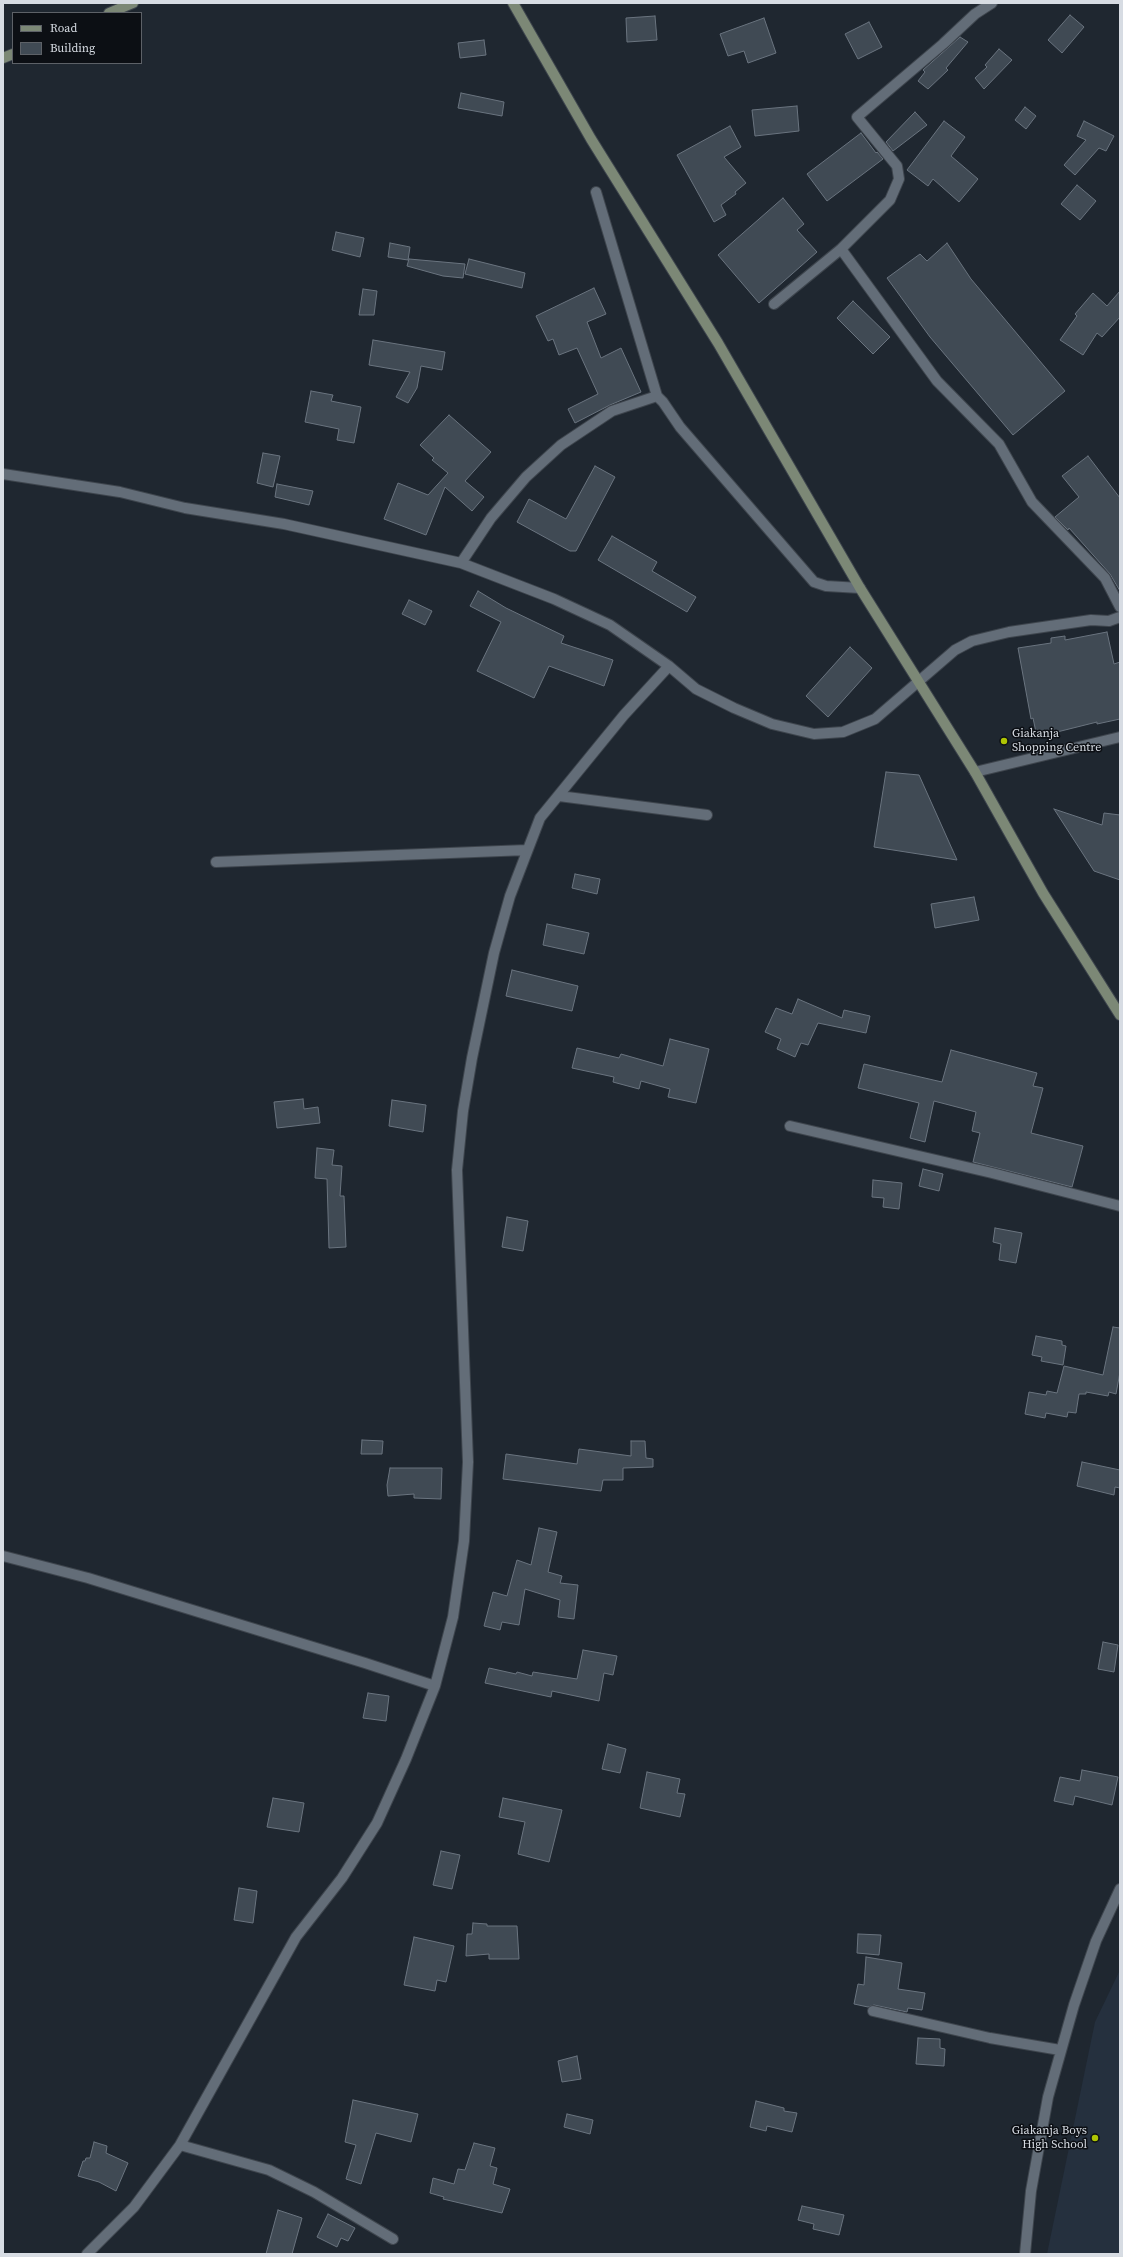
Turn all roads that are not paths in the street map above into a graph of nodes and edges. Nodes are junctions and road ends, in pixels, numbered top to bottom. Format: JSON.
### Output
{"nodes":[{"id":1,"x":133,"y":3,"type":"edge"},
{"id":2,"x":992,"y":3,"type":"edge"},
{"id":3,"x":515,"y":5,"type":"edge"},
{"id":4,"x":111,"y":12,"type":"edge"},
{"id":5,"x":596,"y":192,"type":"dead end"},
{"id":6,"x":841,"y":249,"type":"junction"},
{"id":7,"x":774,"y":304,"type":"dead end"},
{"id":8,"x":657,"y":396,"type":"junction"},
{"id":9,"x":3,"y":474,"type":"edge"},
{"id":10,"x":461,"y":563,"type":"junction"},
{"id":11,"x":860,"y":588,"type":"junction"},
{"id":12,"x":1120,"y":607,"type":"edge"},
{"id":13,"x":1120,"y":617,"type":"edge"},
{"id":14,"x":669,"y":666,"type":"junction"},
{"id":15,"x":918,"y":682,"type":"junction"},
{"id":16,"x":1120,"y":737,"type":"edge"},
{"id":17,"x":975,"y":772,"type":"junction"},
{"id":18,"x":559,"y":796,"type":"junction"},
{"id":19,"x":707,"y":815,"type":"dead end"},
{"id":20,"x":527,"y":850,"type":"junction"},
{"id":21,"x":216,"y":862,"type":"dead end"},
{"id":22,"x":1120,"y":1015,"type":"edge"},
{"id":23,"x":790,"y":1126,"type":"dead end"},
{"id":24,"x":1120,"y":1206,"type":"edge"},
{"id":25,"x":3,"y":1556,"type":"edge"},
{"id":26,"x":435,"y":1686,"type":"junction"},
{"id":27,"x":1120,"y":1889,"type":"edge"},
{"id":28,"x":873,"y":2011,"type":"dead end"},
{"id":29,"x":1060,"y":2050,"type":"junction"},
{"id":30,"x":180,"y":2145,"type":"junction"},
{"id":31,"x":393,"y":2239,"type":"dead end"},
{"id":32,"x":87,"y":2254,"type":"edge"},
{"id":33,"x":1025,"y":2254,"type":"edge"}],
"edges":[{"from":1,"to":4,"type":"main road"},
{"from":2,"to":6,"type":"street"},
{"from":3,"to":11,"type":"main road"},
{"from":5,"to":8,"type":"street"},
{"from":6,"to":7,"type":"street"},
{"from":6,"to":12,"type":"street"},
{"from":8,"to":10,"type":"street"},
{"from":8,"to":11,"type":"street"},
{"from":9,"to":10,"type":"street"},
{"from":10,"to":14,"type":"street"},
{"from":11,"to":15,"type":"main road"},
{"from":13,"to":15,"type":"street"},
{"from":14,"to":15,"type":"street"},
{"from":14,"to":18,"type":"street"},
{"from":15,"to":17,"type":"main road"},
{"from":16,"to":17,"type":"street"},
{"from":17,"to":22,"type":"main road"},
{"from":18,"to":19,"type":"street"},
{"from":18,"to":20,"type":"street"},
{"from":20,"to":21,"type":"street"},
{"from":20,"to":26,"type":"street"},
{"from":23,"to":24,"type":"street"},
{"from":25,"to":26,"type":"street"},
{"from":26,"to":30,"type":"street"},
{"from":27,"to":29,"type":"street"},
{"from":28,"to":29,"type":"street"},
{"from":29,"to":33,"type":"street"},
{"from":30,"to":31,"type":"street"},
{"from":30,"to":32,"type":"street"}]}
